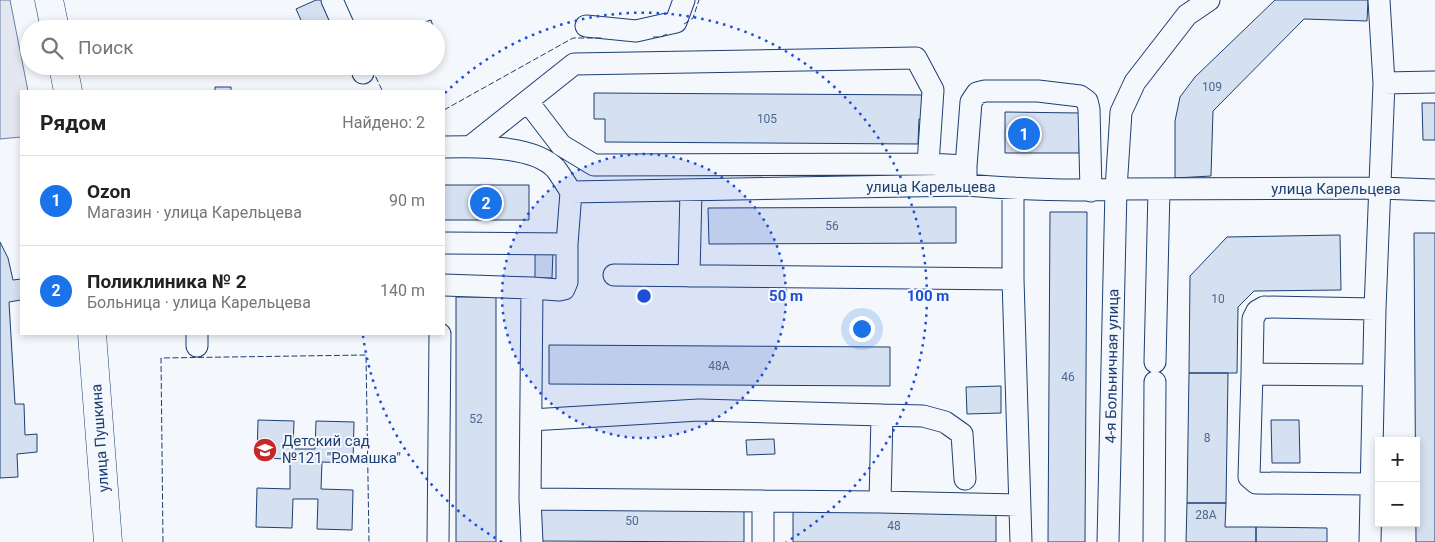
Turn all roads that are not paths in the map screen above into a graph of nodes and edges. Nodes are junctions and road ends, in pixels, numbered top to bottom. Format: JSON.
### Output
{"nodes":[{"id":1,"x":49,"y":0,"type":"edge"},
{"id":2,"x":332,"y":0,"type":"edge"},
{"id":3,"x":684,"y":0,"type":"edge"},
{"id":4,"x":1209,"y":0,"type":"edge"},
{"id":5,"x":1379,"y":0,"type":"edge"},
{"id":6,"x":53,"y":20,"type":"edge"},
{"id":7,"x":341,"y":20,"type":"edge"},
{"id":8,"x":586,"y":26,"type":"dead end"},
{"id":9,"x":64,"y":75,"type":"edge"},
{"id":10,"x":1435,"y":82,"type":"edge"},
{"id":11,"x":1384,"y":83,"type":"junction"},
{"id":12,"x":68,"y":90,"type":"edge"},
{"id":13,"x":528,"y":102,"type":"junction"},
{"id":14,"x":472,"y":146,"type":"junction"},
{"id":15,"x":562,"y":146,"type":"junction"},
{"id":16,"x":445,"y":147,"type":"edge"},
{"id":17,"x":928,"y":164,"type":"junction"},
{"id":18,"x":555,"y":168,"type":"junction"},
{"id":19,"x":966,"y":175,"type":"junction"},
{"id":20,"x":1014,"y":188,"type":"junction"},
{"id":21,"x":1379,"y":188,"type":"junction"},
{"id":22,"x":1116,"y":189,"type":"junction"},
{"id":23,"x":1159,"y":189,"type":"junction"},
{"id":24,"x":691,"y":190,"type":"junction"},
{"id":25,"x":1435,"y":190,"type":"edge"},
{"id":26,"x":1091,"y":191,"type":"junction"},
{"id":27,"x":571,"y":192,"type":"junction"},
{"id":28,"x":445,"y":243,"type":"edge"},
{"id":29,"x":567,"y":244,"type":"junction"},
{"id":30,"x":614,"y":275,"type":"dead end"},
{"id":31,"x":689,"y":276,"type":"junction"},
{"id":32,"x":1013,"y":279,"type":"junction"},
{"id":33,"x":445,"y":285,"type":"edge"},
{"id":34,"x":532,"y":288,"type":"junction"},
{"id":35,"x":1375,"y":309,"type":"junction"},
{"id":36,"x":92,"y":335,"type":"edge"},
{"id":37,"x":440,"y":335,"type":"edge"},
{"id":38,"x":1252,"y":374,"type":"junction"},
{"id":39,"x":1373,"y":375,"type":"junction"},
{"id":40,"x":882,"y":415,"type":"junction"},
{"id":41,"x":531,"y":420,"type":"junction"},
{"id":42,"x":965,"y":479,"type":"dead end"},
{"id":43,"x":1370,"y":484,"type":"junction"},
{"id":44,"x":530,"y":499,"type":"junction"},
{"id":45,"x":764,"y":501,"type":"junction"},
{"id":46,"x":880,"y":502,"type":"junction"},
{"id":47,"x":1019,"y":505,"type":"junction"},
{"id":48,"x":108,"y":542,"type":"edge"},
{"id":49,"x":438,"y":542,"type":"edge"},
{"id":50,"x":532,"y":542,"type":"edge"},
{"id":51,"x":763,"y":542,"type":"edge"},
{"id":52,"x":1021,"y":542,"type":"edge"},
{"id":53,"x":1108,"y":542,"type":"edge"},
{"id":54,"x":1154,"y":542,"type":"edge"},
{"id":55,"x":1370,"y":542,"type":"edge"}],
"edges":[{"from":1,"to":6,"type":"main road"},
{"from":2,"to":7,"type":"street"},
{"from":3,"to":8,"type":"street"},
{"from":4,"to":22,"type":"street","name":"4-я Больничная улица"},
{"from":5,"to":11,"type":"street"},
{"from":9,"to":12,"type":"main road"},
{"from":10,"to":11,"type":"street"},
{"from":11,"to":21,"type":"street"},
{"from":13,"to":14,"type":"street"},
{"from":13,"to":15,"type":"street"},
{"from":13,"to":17,"type":"street"},
{"from":14,"to":16,"type":"street"},
{"from":14,"to":18,"type":"street"},
{"from":15,"to":17,"type":"street"},
{"from":15,"to":18,"type":"street"},
{"from":17,"to":19,"type":"street"},
{"from":18,"to":27,"type":"street"},
{"from":19,"to":20,"type":"street","name":"улица Карельцева"},
{"from":19,"to":24,"type":"street","name":"улица Карельцева"},
{"from":19,"to":26,"type":"street"},
{"from":20,"to":26,"type":"street","name":"улица Карельцева"},
{"from":20,"to":32,"type":"street"},
{"from":21,"to":23,"type":"street","name":"улица Карельцева"},
{"from":21,"to":25,"type":"street","name":"улица Карельцева"},
{"from":21,"to":35,"type":"street"},
{"from":22,"to":23,"type":"street","name":"улица Карельцева"},
{"from":22,"to":26,"type":"street","name":"улица Карельцева"},
{"from":22,"to":53,"type":"street","name":"4-я Больничная улица"},
{"from":23,"to":54,"type":"street"},
{"from":24,"to":27,"type":"street","name":"улица Карельцева"},
{"from":24,"to":31,"type":"street"},
{"from":27,"to":29,"type":"street"},
{"from":28,"to":29,"type":"street"},
{"from":29,"to":34,"type":"street"},
{"from":30,"to":31,"type":"street"},
{"from":31,"to":32,"type":"street"},
{"from":32,"to":47,"type":"street"},
{"from":33,"to":34,"type":"street"},
{"from":34,"to":41,"type":"street"},
{"from":35,"to":38,"type":"street"},
{"from":35,"to":39,"type":"street"},
{"from":36,"to":48,"type":"main road","name":"улица Пушкина"},
{"from":37,"to":49,"type":"street"},
{"from":38,"to":39,"type":"street"},
{"from":38,"to":43,"type":"street"},
{"from":39,"to":43,"type":"street"},
{"from":40,"to":41,"type":"street"},
{"from":40,"to":42,"type":"street"},
{"from":40,"to":46,"type":"street"},
{"from":41,"to":44,"type":"street"},
{"from":43,"to":55,"type":"street"},
{"from":44,"to":45,"type":"street"},
{"from":44,"to":50,"type":"street"},
{"from":45,"to":46,"type":"street"},
{"from":45,"to":51,"type":"street"},
{"from":46,"to":47,"type":"street"},
{"from":47,"to":52,"type":"street"}]}
